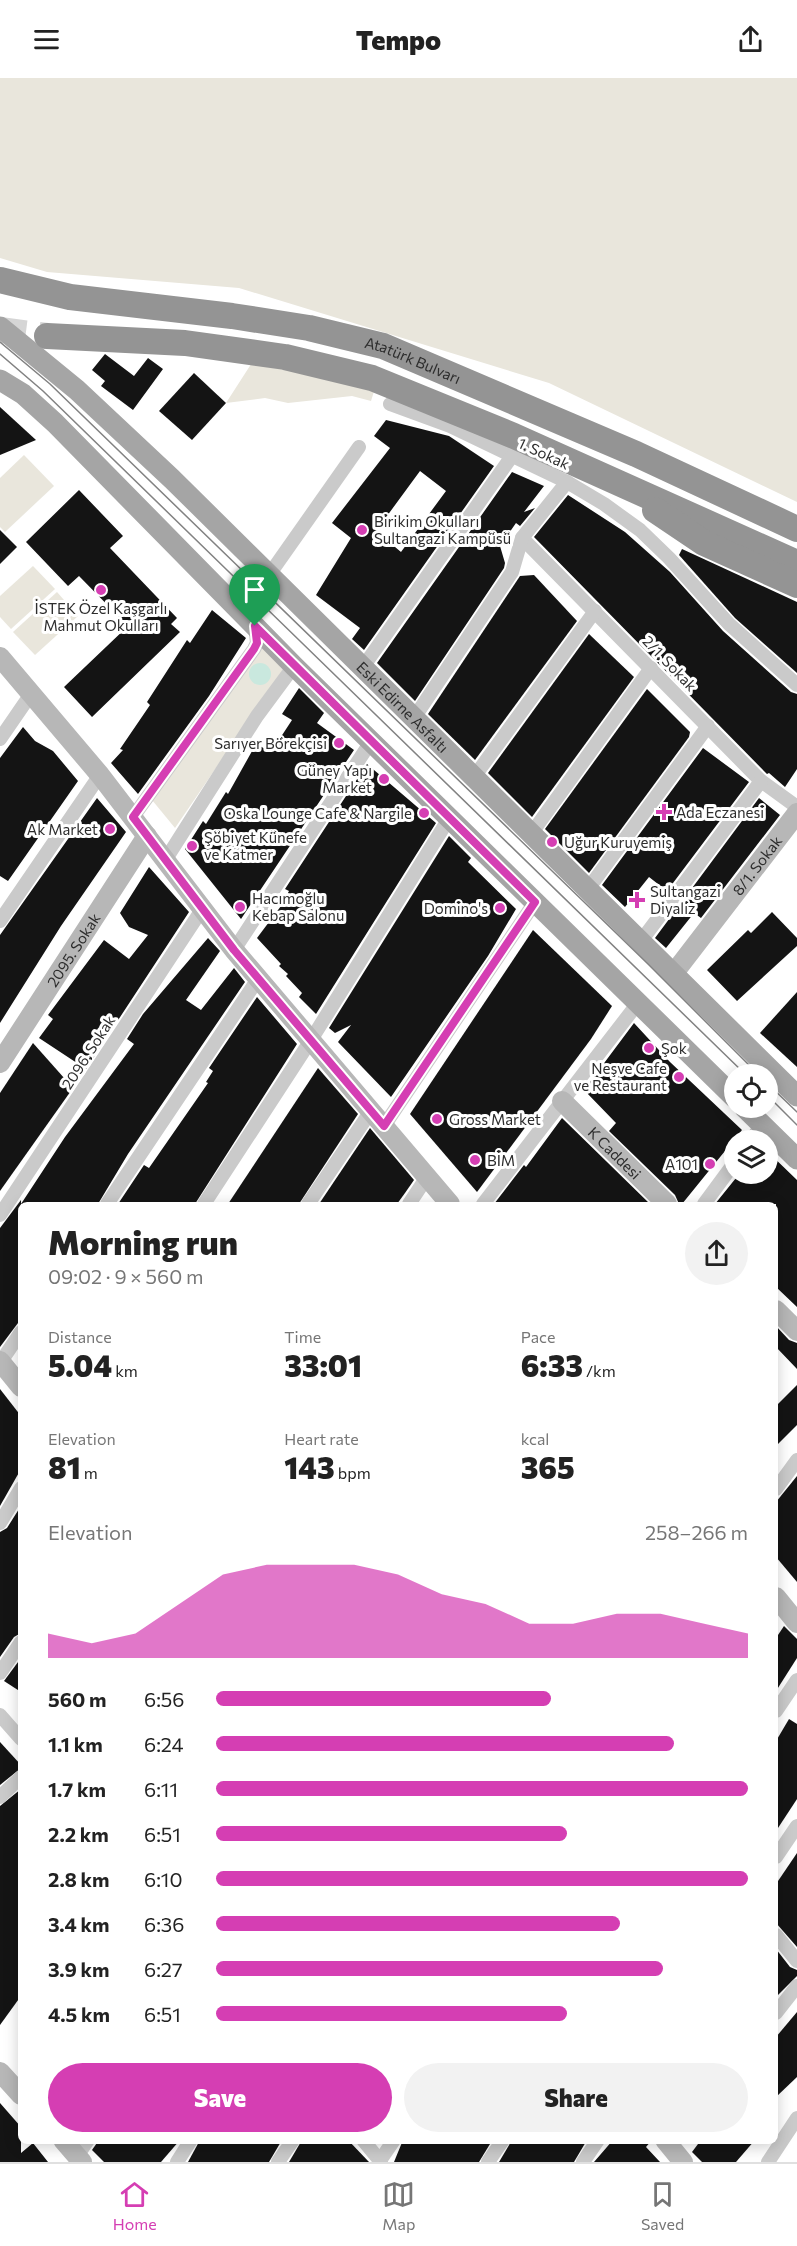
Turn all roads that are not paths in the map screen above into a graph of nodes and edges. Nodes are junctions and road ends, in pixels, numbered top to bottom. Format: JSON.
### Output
{"nodes":[{"id":1,"x":0,"y":280,"type":"edge"},
{"id":2,"x":0,"y":327,"type":"edge"},
{"id":3,"x":47,"y":336,"type":"tunnel mouth"},
{"id":4,"x":0,"y":380,"type":"edge"},
{"id":5,"x":390,"y":404,"type":"dead end"},
{"id":6,"x":359,"y":447,"type":"dead end"},
{"id":7,"x":512,"y":456,"type":"junction"},
{"id":8,"x":567,"y":482,"type":"junction"},
{"id":9,"x":622,"y":484,"type":"junction"},
{"id":10,"x":797,"y":529,"type":"edge"},
{"id":11,"x":522,"y":538,"type":"junction"},
{"id":12,"x":797,"y":562,"type":"edge"},
{"id":13,"x":269,"y":575,"type":"junction"},
{"id":14,"x":797,"y":585,"type":"edge"},
{"id":15,"x":595,"y":611,"type":"junction"},
{"id":16,"x":255,"y":626,"type":"junction"},
{"id":17,"x":0,"y":657,"type":"edge"},
{"id":18,"x":294,"y":666,"type":"junction"},
{"id":19,"x":363,"y":667,"type":"junction"},
{"id":20,"x":651,"y":668,"type":"junction"},
{"id":21,"x":797,"y":685,"type":"edge"},
{"id":22,"x":31,"y":694,"type":"junction"},
{"id":23,"x":414,"y":718,"type":"junction"},
{"id":24,"x":708,"y":726,"type":"junction"},
{"id":25,"x":0,"y":739,"type":"edge"},
{"id":26,"x":372,"y":740,"type":"junction"},
{"id":27,"x":100,"y":775,"type":"junction"},
{"id":28,"x":474,"y":777,"type":"junction"},
{"id":29,"x":761,"y":781,"type":"junction"},
{"id":30,"x":797,"y":807,"type":"edge"},
{"id":31,"x":797,"y":813,"type":"edge"},
{"id":32,"x":133,"y":817,"type":"junction"},
{"id":33,"x":450,"y":818,"type":"junction"},
{"id":34,"x":531,"y":834,"type":"junction"},
{"id":35,"x":147,"y":836,"type":"junction"},
{"id":36,"x":166,"y":859,"type":"junction"},
{"id":37,"x":588,"y":889,"type":"junction"},
{"id":38,"x":535,"y":902,"type":"junction"},
{"id":39,"x":203,"y":908,"type":"junction"},
{"id":40,"x":0,"y":921,"type":"edge"},
{"id":41,"x":641,"y":941,"type":"junction"},
{"id":42,"x":234,"y":950,"type":"junction"},
{"id":43,"x":674,"y":973,"type":"junction"},
{"id":44,"x":258,"y":979,"type":"junction"},
{"id":45,"x":638,"y":1003,"type":"junction"},
{"id":46,"x":311,"y":1040,"type":"junction"},
{"id":47,"x":0,"y":1063,"type":"edge"},
{"id":48,"x":724,"y":1087,"type":"edge"},
{"id":49,"x":797,"y":1096,"type":"edge"},
{"id":50,"x":562,"y":1101,"type":"junction"},
{"id":51,"x":371,"y":1111,"type":"junction"},
{"id":52,"x":384,"y":1126,"type":"junction"},
{"id":53,"x":778,"y":1146,"type":"edge"},
{"id":54,"x":797,"y":1159,"type":"edge"},
{"id":55,"x":427,"y":1177,"type":"junction"},
{"id":56,"x":724,"y":1177,"type":"edge"},
{"id":57,"x":108,"y":1202,"type":"edge"},
{"id":58,"x":205,"y":1202,"type":"edge"},
{"id":59,"x":309,"y":1202,"type":"edge"},
{"id":60,"x":410,"y":1202,"type":"edge"},
{"id":61,"x":448,"y":1202,"type":"edge"},
{"id":62,"x":485,"y":1202,"type":"edge"},
{"id":63,"x":665,"y":1202,"type":"edge"},
{"id":64,"x":705,"y":1202,"type":"edge"},
{"id":65,"x":0,"y":1215,"type":"edge"},
{"id":66,"x":778,"y":1312,"type":"edge"},
{"id":67,"x":797,"y":1331,"type":"edge"},
{"id":68,"x":18,"y":1336,"type":"edge"},
{"id":69,"x":0,"y":1362,"type":"edge"},
{"id":70,"x":18,"y":1383,"type":"edge"},
{"id":71,"x":797,"y":1460,"type":"edge"},
{"id":72,"x":778,"y":1486,"type":"edge"},
{"id":73,"x":18,"y":1493,"type":"edge"},
{"id":74,"x":0,"y":1523,"type":"edge"},
{"id":75,"x":778,"y":1600,"type":"edge"},
{"id":76,"x":797,"y":1623,"type":"edge"},
{"id":77,"x":18,"y":1646,"type":"edge"},
{"id":78,"x":0,"y":1673,"type":"edge"},
{"id":79,"x":797,"y":1680,"type":"edge"},
{"id":80,"x":778,"y":1708,"type":"edge"},
{"id":81,"x":0,"y":1715,"type":"edge"},
{"id":82,"x":18,"y":1736,"type":"edge"},
{"id":83,"x":18,"y":1780,"type":"edge"},
{"id":84,"x":0,"y":1797,"type":"edge"},
{"id":85,"x":797,"y":1826,"type":"edge"},
{"id":86,"x":778,"y":1854,"type":"edge"},
{"id":87,"x":778,"y":1937,"type":"edge"},
{"id":88,"x":797,"y":1961,"type":"edge"},
{"id":89,"x":797,"y":1986,"type":"edge"},
{"id":90,"x":778,"y":2010,"type":"edge"},
{"id":91,"x":2,"y":2079,"type":"edge"},
{"id":92,"x":18,"y":2092,"type":"edge"},
{"id":93,"x":797,"y":2118,"type":"edge"},
{"id":94,"x":69,"y":2144,"type":"edge"},
{"id":95,"x":188,"y":2144,"type":"edge"},
{"id":96,"x":290,"y":2144,"type":"edge"},
{"id":97,"x":366,"y":2144,"type":"edge"},
{"id":98,"x":391,"y":2144,"type":"edge"},
{"id":99,"x":500,"y":2144,"type":"edge"},
{"id":100,"x":595,"y":2144,"type":"edge"},
{"id":101,"x":670,"y":2144,"type":"edge"},
{"id":102,"x":82,"y":2153,"type":"edge"},
{"id":103,"x":177,"y":2162,"type":"edge"},
{"id":104,"x":278,"y":2162,"type":"edge"},
{"id":105,"x":380,"y":2162,"type":"edge"},
{"id":106,"x":488,"y":2162,"type":"edge"},
{"id":107,"x":584,"y":2162,"type":"edge"},
{"id":108,"x":683,"y":2162,"type":"edge"},
{"id":109,"x":768,"y":2162,"type":"edge"}],
"edges":[{"from":1,"to":10,"type":"highway","name":"Atatürk Bulvarı"},
{"from":2,"to":13,"type":"main road","name":"Eski Edirne Asfaltı"},
{"from":3,"to":9,"type":"highway","name":"Atatürk Bulvarı"},
{"from":4,"to":16,"type":"main road"},
{"from":5,"to":7,"type":"street","name":"1. Sokak"},
{"from":6,"to":13,"type":"street"},
{"from":7,"to":8,"type":"street","name":"1. Sokak"},
{"from":7,"to":19,"type":"street"},
{"from":8,"to":11,"type":"street"},
{"from":8,"to":21,"type":"street","name":"1. Sokak"},
{"from":9,"to":12,"type":"highway","name":"Atatürk Bulvarı"},
{"from":9,"to":14,"type":"highway"},
{"from":11,"to":15,"type":"street","name":"2/1. Sokak"},
{"from":11,"to":23,"type":"street"},
{"from":13,"to":19,"type":"main road","name":"Eski Edirne Asfaltı"},
{"from":15,"to":20,"type":"street","name":"2/1. Sokak"},
{"from":15,"to":28,"type":"street"},
{"from":16,"to":18,"type":"main road"},
{"from":16,"to":32,"type":"street"},
{"from":17,"to":22,"type":"main road"},
{"from":18,"to":26,"type":"main road"},
{"from":18,"to":36,"type":"street"},
{"from":19,"to":23,"type":"main road","name":"Eski Edirne Asfaltı"},
{"from":20,"to":24,"type":"street","name":"2/1. Sokak"},
{"from":20,"to":34,"type":"street"},
{"from":22,"to":25,"type":"street"},
{"from":22,"to":27,"type":"main road"},
{"from":23,"to":28,"type":"main road","name":"Eski Edirne Asfaltı"},
{"from":24,"to":29,"type":"street","name":"2/1. Sokak"},
{"from":24,"to":37,"type":"street"},
{"from":26,"to":33,"type":"main road"},
{"from":26,"to":42,"type":"street"},
{"from":27,"to":32,"type":"main road"},
{"from":27,"to":40,"type":"street"},
{"from":28,"to":34,"type":"main road","name":"Eski Edirne Asfaltı"},
{"from":29,"to":30,"type":"street","name":"2/1. Sokak"},
{"from":29,"to":41,"type":"street"},
{"from":31,"to":43,"type":"main road","name":"8/1. Sokak"},
{"from":32,"to":35,"type":"main road"},
{"from":33,"to":38,"type":"main road"},
{"from":33,"to":46,"type":"street"},
{"from":34,"to":37,"type":"main road","name":"Eski Edirne Asfaltı"},
{"from":35,"to":36,"type":"main road"},
{"from":35,"to":47,"type":"main road","name":"2095. Sokak"},
{"from":36,"to":39,"type":"main road"},
{"from":37,"to":41,"type":"main road","name":"Eski Edirne Asfaltı"},
{"from":38,"to":45,"type":"main road"},
{"from":38,"to":52,"type":"street"},
{"from":39,"to":42,"type":"main road"},
{"from":39,"to":65,"type":"street","name":"2096. Sokak"},
{"from":41,"to":43,"type":"main road","name":"Eski Edirne Asfaltı"},
{"from":42,"to":44,"type":"main road"},
{"from":43,"to":49,"type":"main road","name":"Eski Edirne Asfaltı"},
{"from":44,"to":46,"type":"main road"},
{"from":44,"to":57,"type":"street"},
{"from":45,"to":48,"type":"main road"},
{"from":45,"to":50,"type":"street"},
{"from":46,"to":51,"type":"main road"},
{"from":46,"to":58,"type":"street"},
{"from":50,"to":62,"type":"street"},
{"from":50,"to":63,"type":"main road","name":"K Caddesi"},
{"from":51,"to":52,"type":"main road"},
{"from":51,"to":59,"type":"street"},
{"from":52,"to":55,"type":"main road"},
{"from":53,"to":54,"type":"main road"},
{"from":55,"to":60,"type":"street"},
{"from":55,"to":61,"type":"main road"},
{"from":56,"to":64,"type":"street"},
{"from":66,"to":67,"type":"main road"},
{"from":68,"to":69,"type":"street"},
{"from":69,"to":70,"type":"main road"},
{"from":71,"to":72,"type":"street"},
{"from":73,"to":74,"type":"street"},
{"from":75,"to":76,"type":"main road"},
{"from":77,"to":78,"type":"street"},
{"from":79,"to":80,"type":"street"},
{"from":81,"to":82,"type":"street"},
{"from":83,"to":84,"type":"street"},
{"from":85,"to":86,"type":"street"},
{"from":87,"to":88,"type":"street"},
{"from":89,"to":90,"type":"street"},
{"from":91,"to":92,"type":"main road"},
{"from":93,"to":109,"type":"street"},
{"from":94,"to":102,"type":"main road"},
{"from":95,"to":103,"type":"street"},
{"from":96,"to":104,"type":"street"},
{"from":97,"to":105,"type":"street"},
{"from":98,"to":105,"type":"street"},
{"from":99,"to":106,"type":"street"},
{"from":100,"to":107,"type":"street"},
{"from":101,"to":108,"type":"main road"}]}
